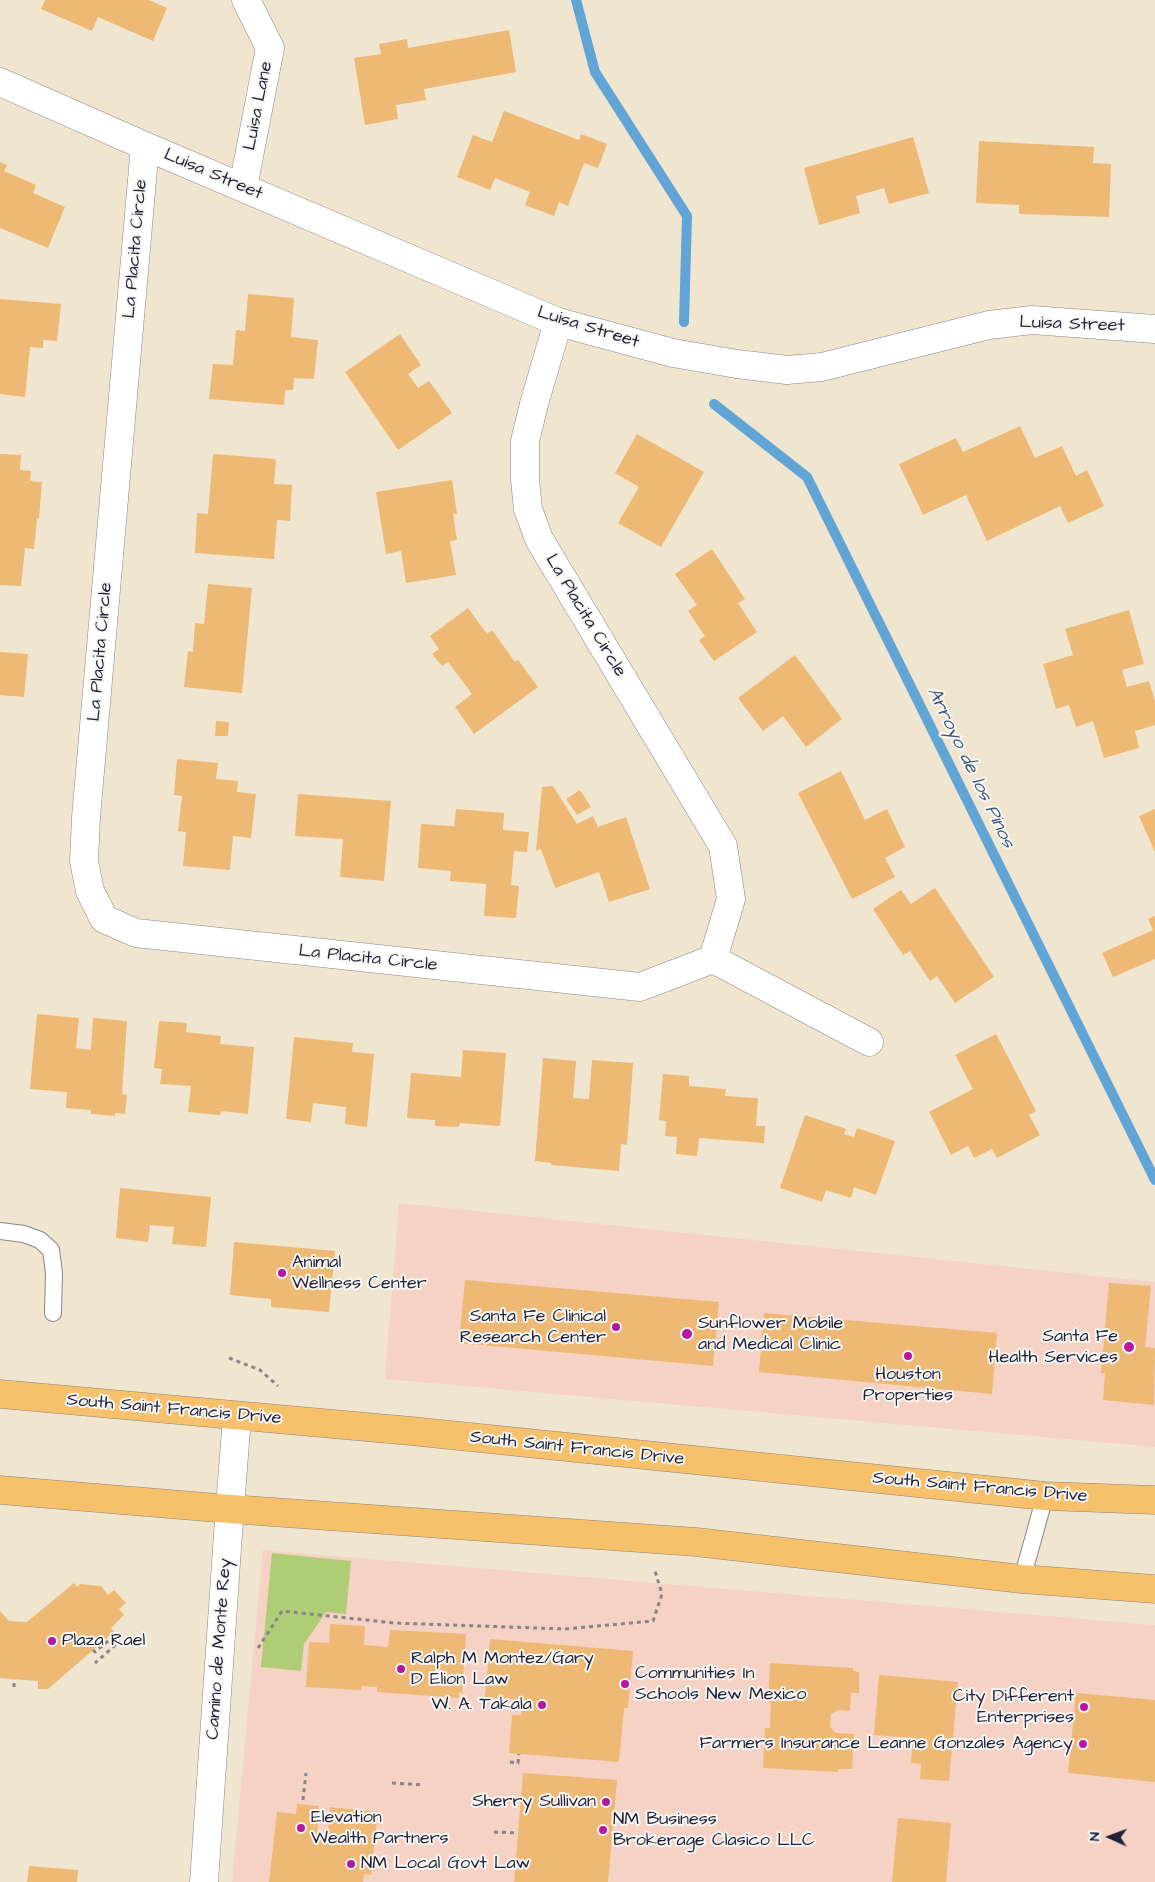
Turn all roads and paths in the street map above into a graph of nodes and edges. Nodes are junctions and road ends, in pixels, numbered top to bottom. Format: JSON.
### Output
{"nodes":[{"id":1,"x":246,"y":0,"type":"edge"},
{"id":2,"x":0,"y":82,"type":"edge"},
{"id":3,"x":145,"y":146,"type":"junction"},
{"id":4,"x":244,"y":187,"type":"junction"},
{"id":5,"x":558,"y":322,"type":"junction"},
{"id":6,"x":1155,"y":329,"type":"edge"},
{"id":7,"x":713,"y":958,"type":"junction"},
{"id":8,"x":869,"y":1042,"type":"dead end"},
{"id":9,"x":0,"y":1231,"type":"edge"},
{"id":10,"x":53,"y":1313,"type":"dead end"},
{"id":11,"x":229,"y":1358,"type":"dead end"},
{"id":12,"x":281,"y":1389,"type":"dead end"},
{"id":13,"x":0,"y":1394,"type":"edge"},
{"id":14,"x":237,"y":1416,"type":"junction"},
{"id":15,"x":0,"y":1490,"type":"edge"},
{"id":16,"x":1045,"y":1496,"type":"junction"},
{"id":17,"x":1155,"y":1500,"type":"edge"},
{"id":18,"x":230,"y":1509,"type":"junction"},
{"id":19,"x":655,"y":1572,"type":"dead end"},
{"id":20,"x":1022,"y":1579,"type":"junction"},
{"id":21,"x":1155,"y":1589,"type":"edge"},
{"id":22,"x":258,"y":1648,"type":"dead end"},
{"id":23,"x":93,"y":1650,"type":"dead end"},
{"id":24,"x":95,"y":1663,"type":"dead end"},
{"id":25,"x":14,"y":1679,"type":"dead end"},
{"id":26,"x":14,"y":1687,"type":"dead end"},
{"id":27,"x":519,"y":1754,"type":"dead end"},
{"id":28,"x":510,"y":1762,"type":"dead end"},
{"id":29,"x":306,"y":1773,"type":"dead end"},
{"id":30,"x":392,"y":1783,"type":"dead end"},
{"id":31,"x":422,"y":1785,"type":"dead end"},
{"id":32,"x":303,"y":1800,"type":"dead end"},
{"id":33,"x":494,"y":1832,"type":"dead end"},
{"id":34,"x":518,"y":1833,"type":"dead end"},
{"id":35,"x":204,"y":1882,"type":"edge"}],
"edges":[{"from":1,"to":4,"type":"street","name":"Luisa Lane"},
{"from":2,"to":3,"type":"street","name":"Luisa Street"},
{"from":3,"to":4,"type":"street","name":"Luisa Street"},
{"from":3,"to":7,"type":"street","name":"La Placita Circle"},
{"from":4,"to":5,"type":"street","name":"Luisa Street"},
{"from":5,"to":6,"type":"street","name":"Luisa Street"},
{"from":5,"to":7,"type":"street","name":"La Placita Circle"},
{"from":7,"to":8,"type":"street"},
{"from":9,"to":10,"type":"lane"},
{"from":11,"to":12,"type":"path"},
{"from":13,"to":14,"type":"highway","name":"South Saint Francis Drive"},
{"from":14,"to":16,"type":"highway","name":"South Saint Francis Drive"},
{"from":14,"to":18,"type":"street","name":"Camino de Monte Rey"},
{"from":15,"to":18,"type":"highway"},
{"from":16,"to":17,"type":"highway","name":"South Saint Francis Drive"},
{"from":16,"to":20,"type":"lane"},
{"from":18,"to":20,"type":"highway"},
{"from":18,"to":35,"type":"street","name":"Camino de Monte Rey"},
{"from":19,"to":22,"type":"path"},
{"from":20,"to":21,"type":"highway"},
{"from":23,"to":24,"type":"path"},
{"from":25,"to":26,"type":"path"},
{"from":27,"to":28,"type":"path"},
{"from":29,"to":32,"type":"path"},
{"from":30,"to":31,"type":"path"},
{"from":33,"to":34,"type":"path"}]}
